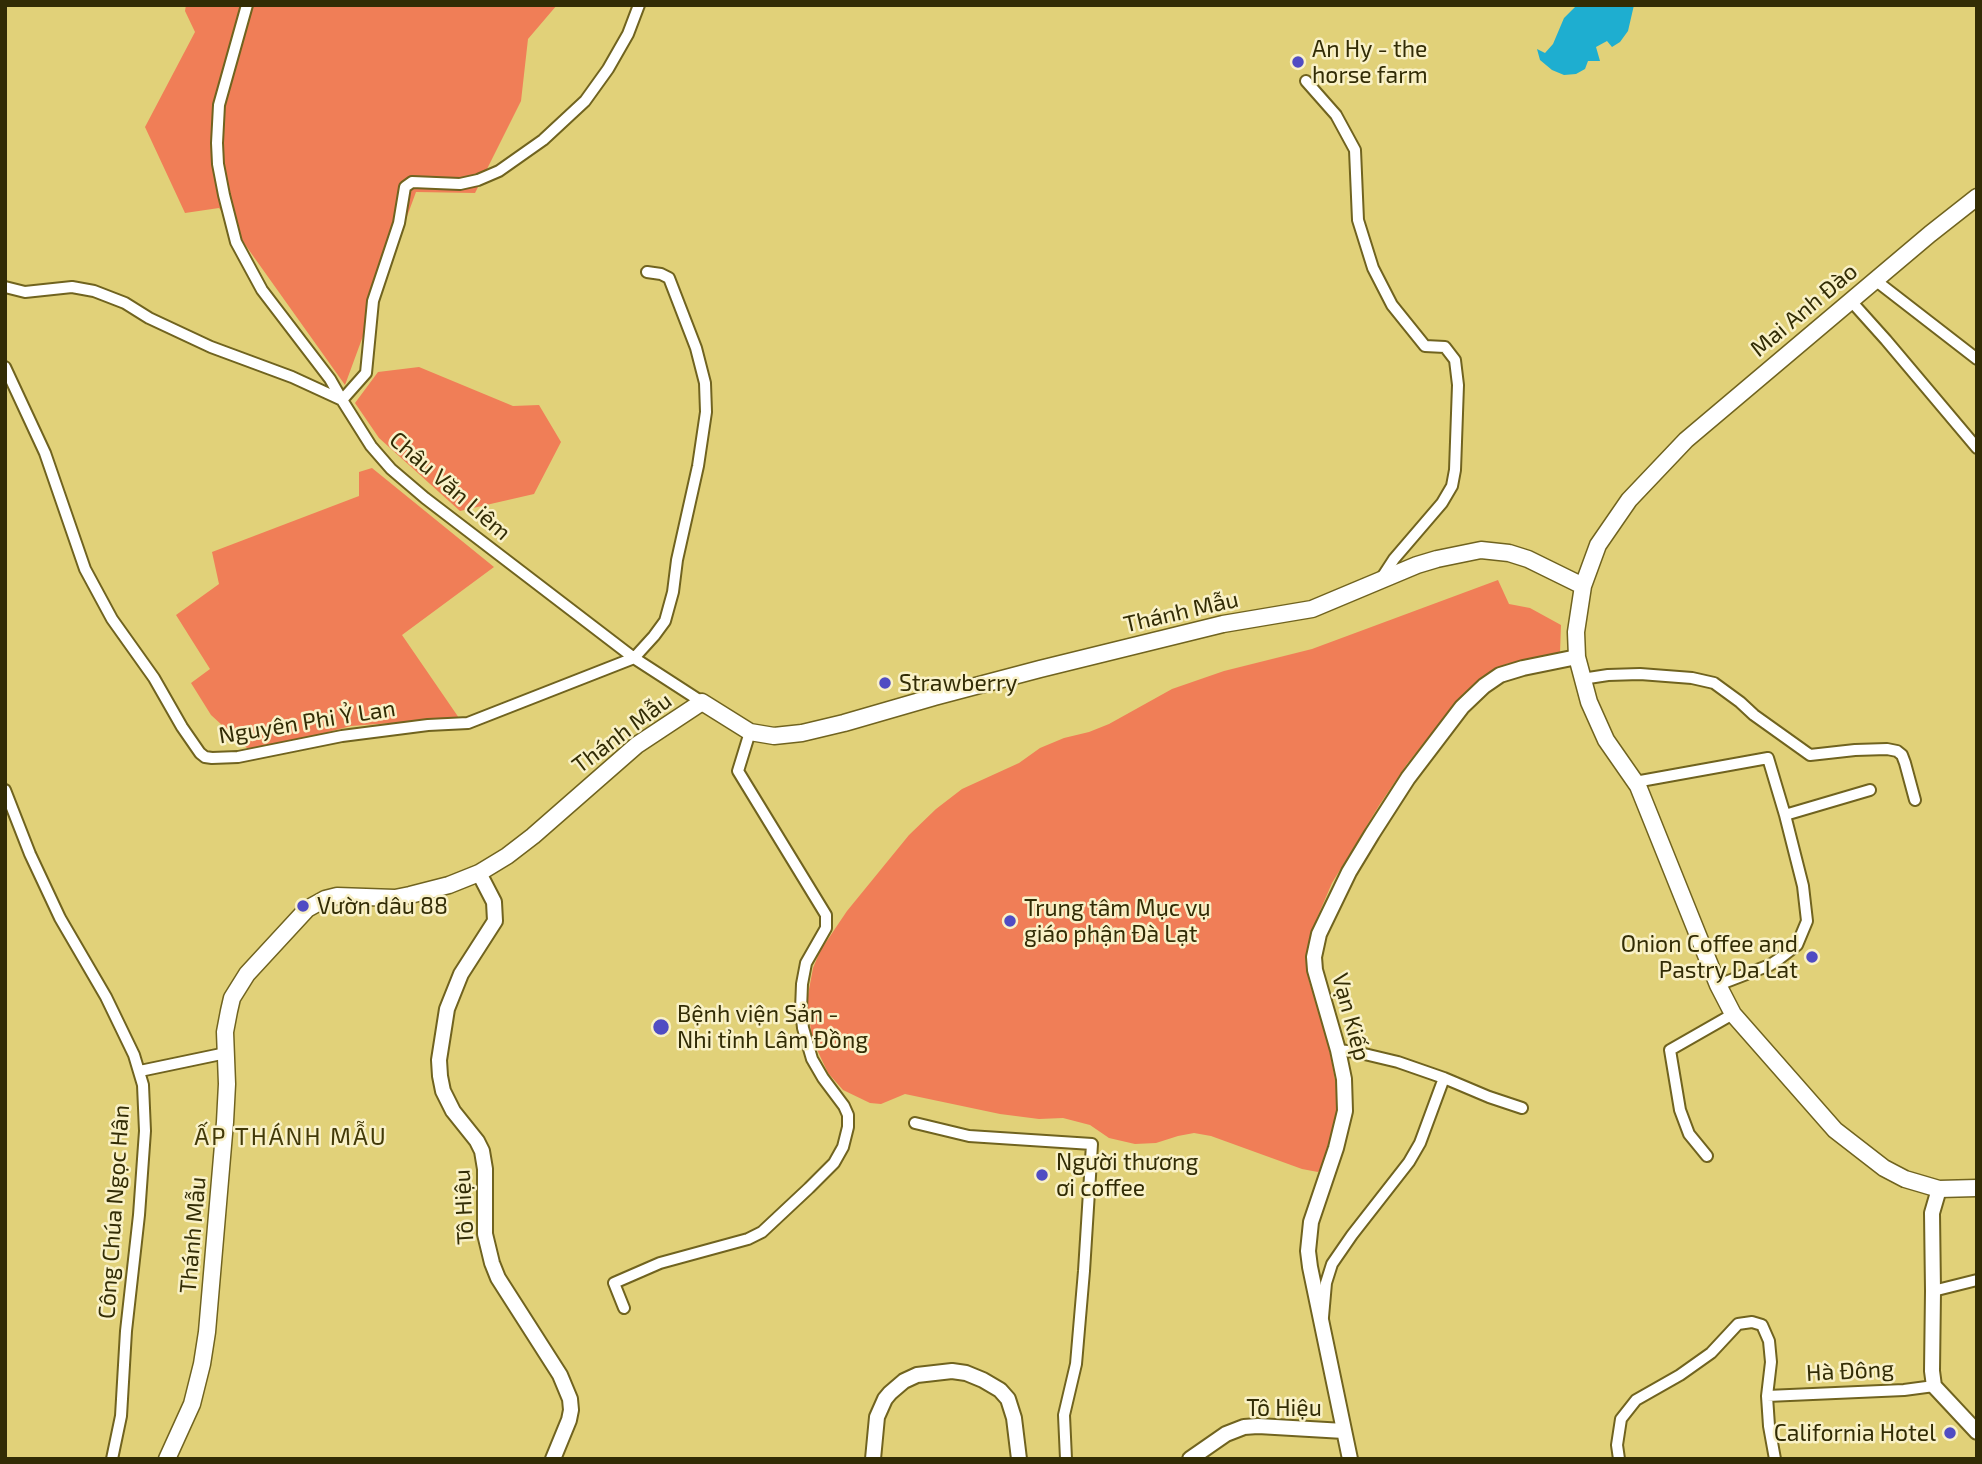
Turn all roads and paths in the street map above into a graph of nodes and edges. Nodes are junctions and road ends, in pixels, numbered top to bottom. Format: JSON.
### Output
{"nodes":[{"id":1,"x":247,"y":5,"type":"edge"},
{"id":2,"x":639,"y":5,"type":"edge"},
{"id":3,"x":1306,"y":81,"type":"dead end"},
{"id":4,"x":1977,"y":197,"type":"edge"},
{"id":5,"x":647,"y":272,"type":"dead end"},
{"id":6,"x":1875,"y":280,"type":"junction"},
{"id":7,"x":5,"y":287,"type":"edge"},
{"id":8,"x":1851,"y":301,"type":"junction"},
{"id":9,"x":1977,"y":359,"type":"edge"},
{"id":10,"x":5,"y":367,"type":"edge"},
{"id":11,"x":342,"y":400,"type":"junction"},
{"id":12,"x":1977,"y":448,"type":"edge"},
{"id":13,"x":1381,"y":579,"type":"junction"},
{"id":14,"x":1583,"y":586,"type":"junction"},
{"id":15,"x":1577,"y":657,"type":"junction"},
{"id":16,"x":634,"y":658,"type":"junction"},
{"id":17,"x":1582,"y":679,"type":"junction"},
{"id":18,"x":702,"y":702,"type":"junction"},
{"id":19,"x":750,"y":732,"type":"junction"},
{"id":20,"x":1635,"y":782,"type":"junction"},
{"id":21,"x":5,"y":790,"type":"edge"},
{"id":22,"x":1870,"y":790,"type":"dead end"},
{"id":23,"x":1915,"y":800,"type":"dead end"},
{"id":24,"x":1785,"y":815,"type":"junction"},
{"id":25,"x":479,"y":873,"type":"junction"},
{"id":26,"x":1718,"y":985,"type":"junction"},
{"id":27,"x":1734,"y":1014,"type":"junction"},
{"id":28,"x":1338,"y":1050,"type":"junction"},
{"id":29,"x":226,"y":1053,"type":"junction"},
{"id":30,"x":140,"y":1072,"type":"junction"},
{"id":31,"x":1444,"y":1078,"type":"junction"},
{"id":32,"x":1522,"y":1108,"type":"dead end"},
{"id":33,"x":915,"y":1123,"type":"dead end"},
{"id":34,"x":1707,"y":1156,"type":"dead end"},
{"id":35,"x":1977,"y":1188,"type":"edge"},
{"id":36,"x":1938,"y":1189,"type":"junction"},
{"id":37,"x":1977,"y":1280,"type":"edge"},
{"id":38,"x":1933,"y":1291,"type":"junction"},
{"id":39,"x":624,"y":1308,"type":"dead end"},
{"id":40,"x":1322,"y":1324,"type":"junction"},
{"id":41,"x":1934,"y":1386,"type":"junction"},
{"id":42,"x":1767,"y":1396,"type":"junction"},
{"id":43,"x":1975,"y":1427,"type":"edge"},
{"id":44,"x":1344,"y":1432,"type":"junction"},
{"id":45,"x":113,"y":1459,"type":"edge"},
{"id":46,"x":167,"y":1459,"type":"edge"},
{"id":47,"x":553,"y":1459,"type":"edge"},
{"id":48,"x":873,"y":1459,"type":"edge"},
{"id":49,"x":1018,"y":1459,"type":"edge"},
{"id":50,"x":1066,"y":1459,"type":"edge"},
{"id":51,"x":1190,"y":1459,"type":"edge"},
{"id":52,"x":1350,"y":1459,"type":"edge"},
{"id":53,"x":1619,"y":1459,"type":"edge"},
{"id":54,"x":1774,"y":1459,"type":"edge"}],
"edges":[{"from":1,"to":11,"type":"street","name":"Châu Văn Liêm"},
{"from":2,"to":11,"type":"street"},
{"from":3,"to":13,"type":"street"},
{"from":4,"to":6,"type":"main road","name":"Mai Anh Đào"},
{"from":5,"to":16,"type":"street"},
{"from":6,"to":8,"type":"main road","name":"Mai Anh Đào"},
{"from":6,"to":9,"type":"street"},
{"from":7,"to":11,"type":"street"},
{"from":8,"to":12,"type":"street"},
{"from":8,"to":14,"type":"main road","name":"Mai Anh Đào"},
{"from":10,"to":16,"type":"street","name":"Nguyên Phi Ỷ Lan"},
{"from":11,"to":16,"type":"street","name":"Châu Văn Liêm"},
{"from":13,"to":14,"type":"main road","name":"Thánh Mẫu"},
{"from":13,"to":19,"type":"main road","name":"Thánh Mẫu"},
{"from":14,"to":15,"type":"main road","name":"Mai Anh Đào"},
{"from":15,"to":17,"type":"main road","name":"Mai Anh Đào"},
{"from":15,"to":28,"type":"street","name":"Vạn Kiếp"},
{"from":16,"to":18,"type":"street","name":"Châu Văn Liêm"},
{"from":17,"to":20,"type":"main road","name":"Mai Anh Đào"},
{"from":17,"to":23,"type":"street"},
{"from":18,"to":19,"type":"main road","name":"Thánh Mẫu"},
{"from":18,"to":25,"type":"main road","name":"Thánh Mẫu"},
{"from":19,"to":39,"type":"street"},
{"from":20,"to":24,"type":"street"},
{"from":20,"to":26,"type":"main road","name":"Mai Anh Đào"},
{"from":21,"to":30,"type":"street","name":"Công Chúa Ngọc Hân"},
{"from":22,"to":24,"type":"street"},
{"from":24,"to":26,"type":"street"},
{"from":25,"to":29,"type":"main road","name":"Thánh Mẫu"},
{"from":25,"to":47,"type":"street","name":"Tô Hiệu"},
{"from":26,"to":27,"type":"main road","name":"Mai Anh Đào"},
{"from":27,"to":34,"type":"street"},
{"from":27,"to":36,"type":"main road","name":"Mai Anh Đào"},
{"from":28,"to":31,"type":"street"},
{"from":28,"to":40,"type":"street","name":"Vạn Kiếp"},
{"from":29,"to":30,"type":"street"},
{"from":29,"to":46,"type":"main road","name":"Thánh Mẫu"},
{"from":30,"to":45,"type":"street","name":"Công Chúa Ngọc Hân"},
{"from":31,"to":32,"type":"street"},
{"from":31,"to":40,"type":"street"},
{"from":33,"to":50,"type":"street"},
{"from":35,"to":36,"type":"main road","name":"Mai Anh Đào"},
{"from":36,"to":38,"type":"street"},
{"from":37,"to":38,"type":"street"},
{"from":38,"to":41,"type":"street"},
{"from":40,"to":44,"type":"street","name":"Vạn Kiếp"},
{"from":41,"to":42,"type":"street","name":"Hà Đông"},
{"from":41,"to":43,"type":"street"},
{"from":42,"to":53,"type":"street"},
{"from":42,"to":54,"type":"street"},
{"from":44,"to":51,"type":"street","name":"Tô Hiệu"},
{"from":44,"to":52,"type":"street","name":"Vạn Kiếp"},
{"from":48,"to":49,"type":"street"}]}
